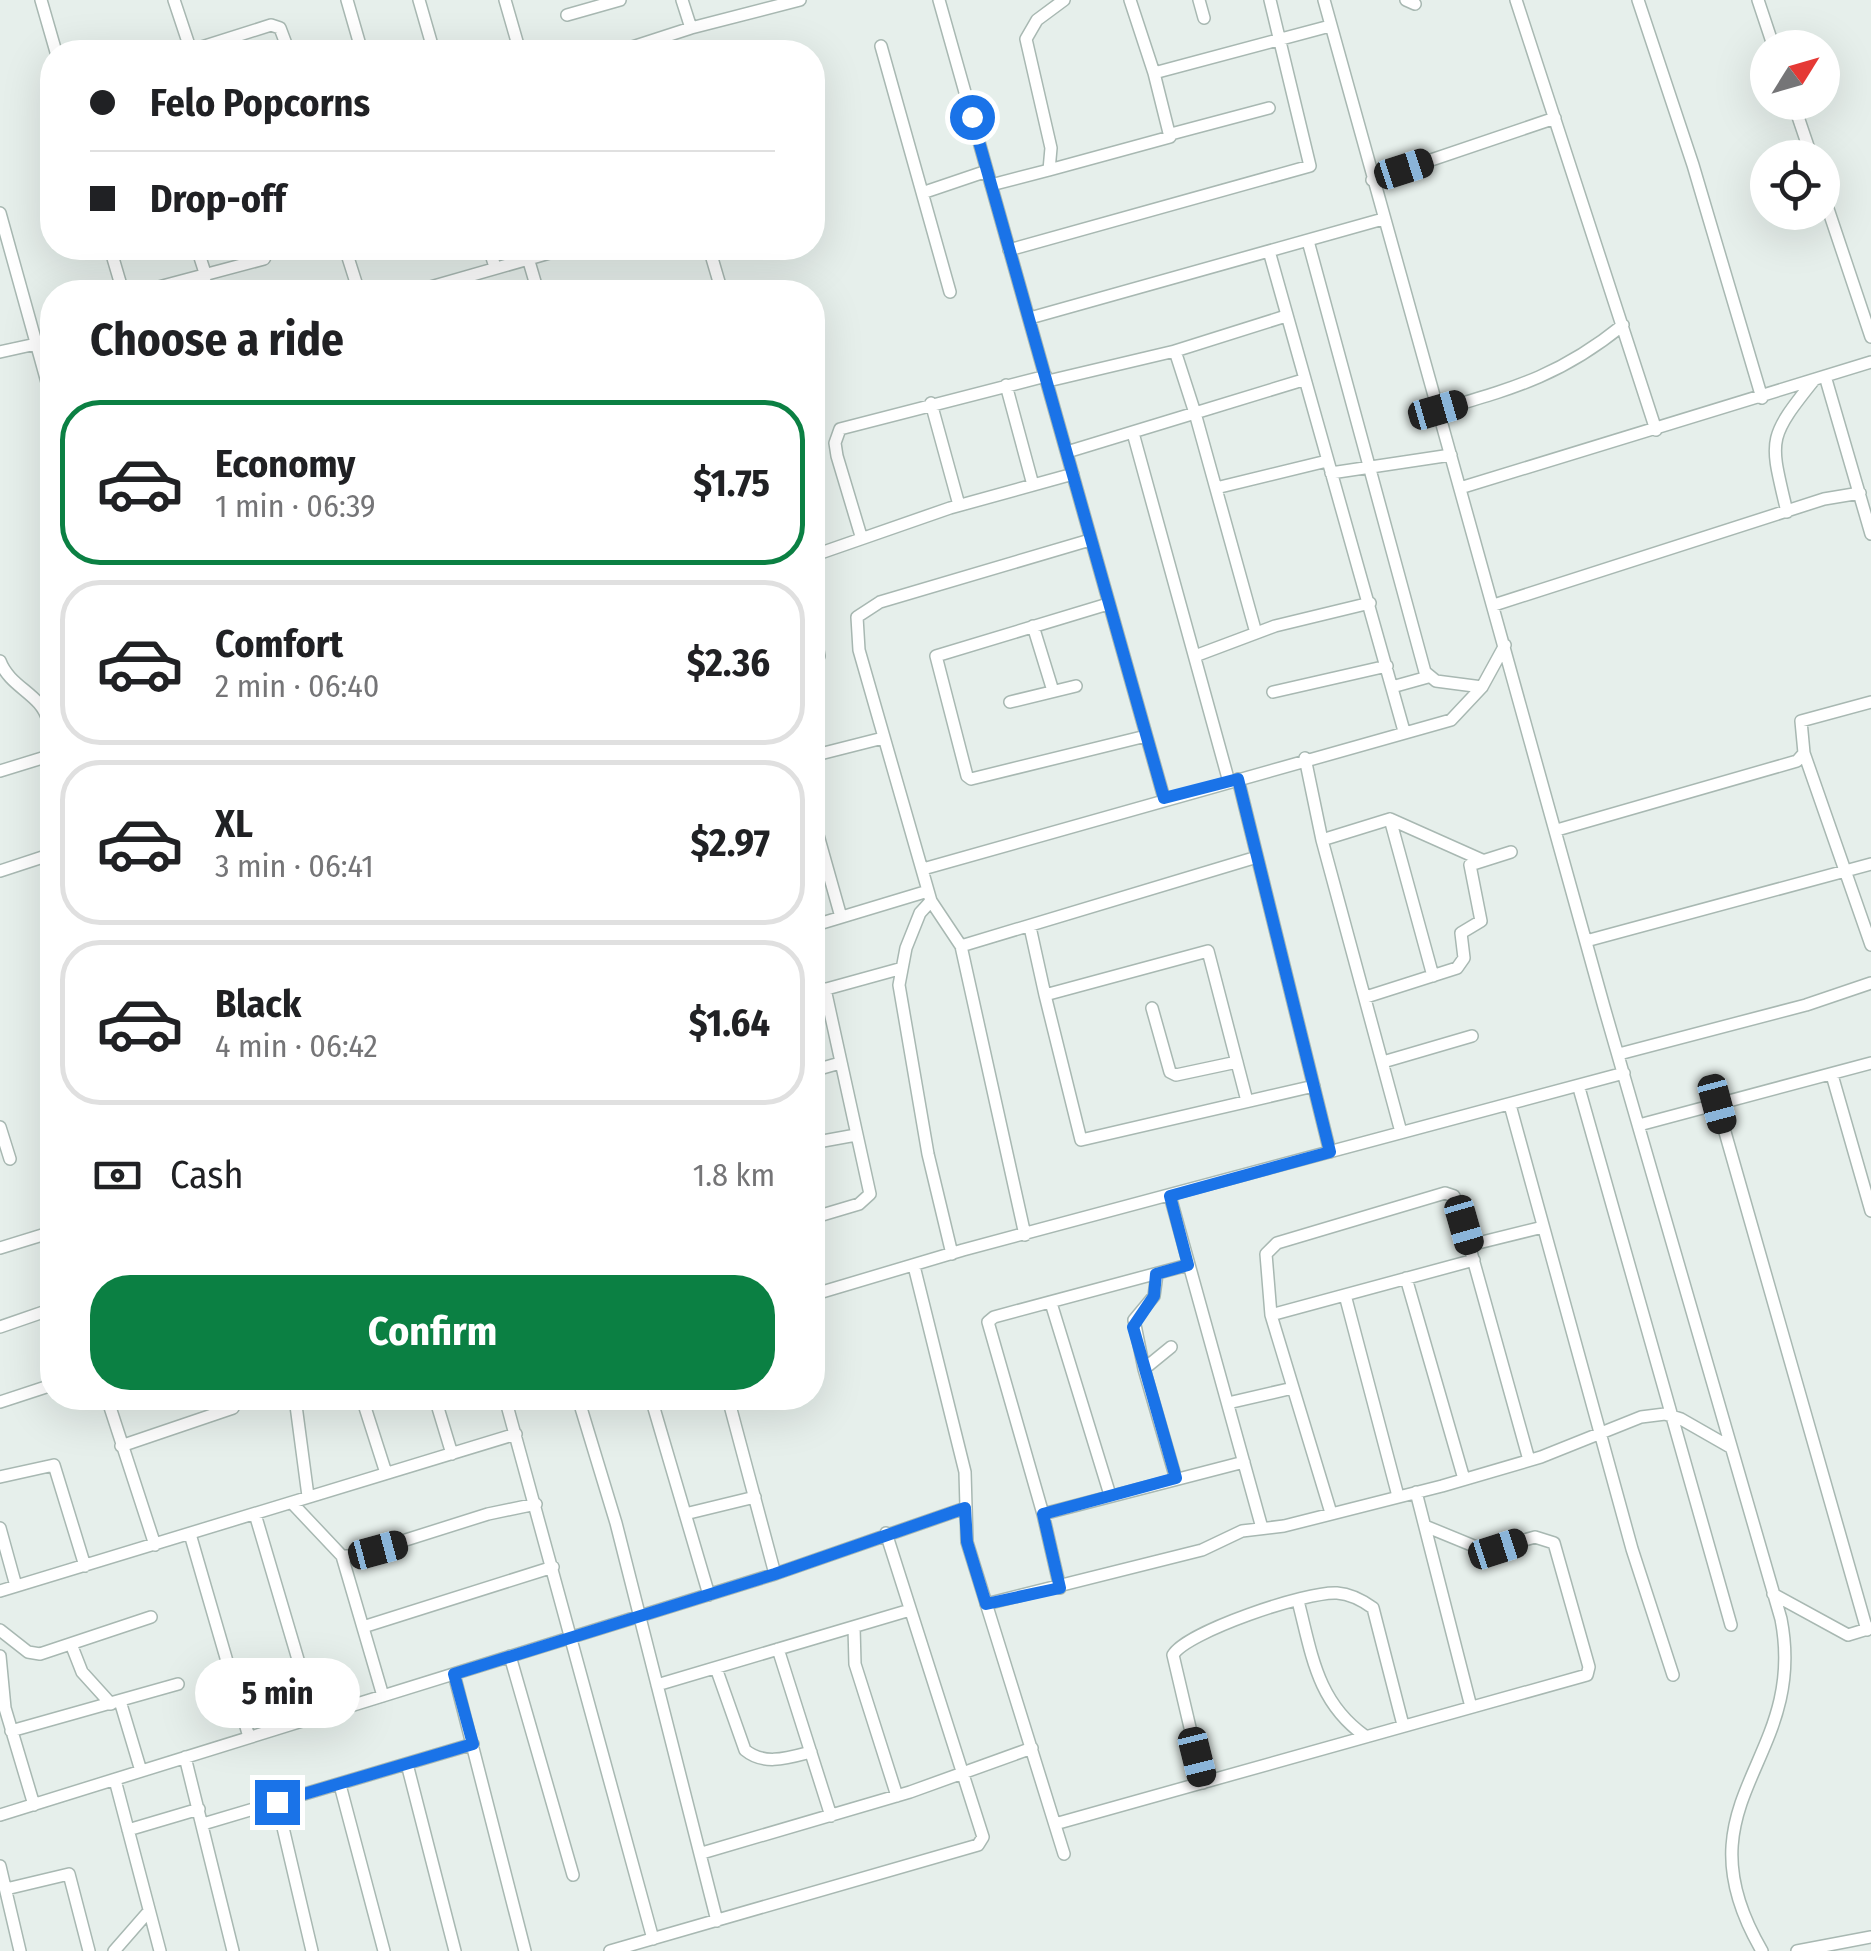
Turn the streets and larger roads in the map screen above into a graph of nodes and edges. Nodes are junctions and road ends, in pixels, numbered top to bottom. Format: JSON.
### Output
{"nodes":[{"id":1,"x":40,"y":0,"type":"edge"},
{"id":2,"x":174,"y":0,"type":"edge"},
{"id":3,"x":347,"y":0,"type":"edge"},
{"id":4,"x":419,"y":0,"type":"edge"},
{"id":5,"x":505,"y":0,"type":"edge"},
{"id":6,"x":620,"y":0,"type":"edge"},
{"id":7,"x":682,"y":0,"type":"edge"},
{"id":8,"x":752,"y":0,"type":"edge"},
{"id":9,"x":800,"y":0,"type":"edge"},
{"id":10,"x":939,"y":0,"type":"edge"},
{"id":11,"x":1064,"y":0,"type":"edge"},
{"id":12,"x":1130,"y":0,"type":"edge"},
{"id":13,"x":1199,"y":0,"type":"edge"},
{"id":14,"x":1270,"y":0,"type":"edge"},
{"id":15,"x":1324,"y":0,"type":"edge"},
{"id":16,"x":1516,"y":0,"type":"edge"},
{"id":17,"x":1638,"y":0,"type":"edge"},
{"id":18,"x":1758,"y":0,"type":"edge"},
{"id":19,"x":756,"y":14,"type":"junction"},
{"id":20,"x":567,"y":15,"type":"dead end"},
{"id":21,"x":1204,"y":18,"type":"dead end"},
{"id":22,"x":1330,"y":26,"type":"junction"},
{"id":23,"x":691,"y":28,"type":"junction"},
{"id":24,"x":1768,"y":30,"type":"edge"},
{"id":25,"x":1280,"y":39,"type":"junction"},
{"id":26,"x":52,"y":40,"type":"edge"},
{"id":27,"x":185,"y":40,"type":"edge"},
{"id":28,"x":224,"y":40,"type":"edge"},
{"id":29,"x":284,"y":40,"type":"edge"},
{"id":30,"x":359,"y":40,"type":"edge"},
{"id":31,"x":431,"y":40,"type":"edge"},
{"id":32,"x":517,"y":40,"type":"edge"},
{"id":33,"x":654,"y":40,"type":"edge"},
{"id":34,"x":881,"y":46,"type":"dead end"},
{"id":35,"x":1154,"y":73,"type":"junction"},
{"id":36,"x":1269,"y":108,"type":"dead end"},
{"id":37,"x":1555,"y":118,"type":"junction"},
{"id":38,"x":1171,"y":134,"type":"junction"},
{"id":39,"x":1049,"y":170,"type":"junction"},
{"id":40,"x":987,"y":171,"type":"junction"},
{"id":41,"x":1372,"y":180,"type":"junction"},
{"id":42,"x":991,"y":185,"type":"junction"},
{"id":43,"x":925,"y":192,"type":"junction"},
{"id":44,"x":0,"y":214,"type":"edge"},
{"id":45,"x":1383,"y":219,"type":"junction"},
{"id":46,"x":1835,"y":230,"type":"edge"},
{"id":47,"x":1308,"y":240,"type":"junction"},
{"id":48,"x":1009,"y":250,"type":"junction"},
{"id":49,"x":1269,"y":251,"type":"junction"},
{"id":50,"x":201,"y":260,"type":"edge"},
{"id":51,"x":261,"y":260,"type":"edge"},
{"id":52,"x":493,"y":260,"type":"edge"},
{"id":53,"x":521,"y":260,"type":"edge"},
{"id":54,"x":495,"y":267,"type":"junction"},
{"id":55,"x":206,"y":276,"type":"junction"},
{"id":56,"x":190,"y":280,"type":"edge"},
{"id":57,"x":453,"y":280,"type":"edge"},
{"id":58,"x":950,"y":292,"type":"dead end"},
{"id":59,"x":1286,"y":316,"type":"junction"},
{"id":60,"x":1030,"y":318,"type":"junction"},
{"id":61,"x":1623,"y":325,"type":"junction"},
{"id":62,"x":1871,"y":337,"type":"edge"},
{"id":63,"x":36,"y":344,"type":"junction"},
{"id":64,"x":1176,"y":351,"type":"junction"},
{"id":65,"x":0,"y":352,"type":"edge"},
{"id":66,"x":40,"y":358,"type":"edge"},
{"id":67,"x":1871,"y":362,"type":"edge"},
{"id":68,"x":1819,"y":378,"type":"junction"},
{"id":69,"x":1047,"y":379,"type":"junction"},
{"id":70,"x":1302,"y":380,"type":"junction"},
{"id":71,"x":1006,"y":385,"type":"junction"},
{"id":72,"x":1762,"y":398,"type":"junction"},
{"id":73,"x":930,"y":402,"type":"junction"},
{"id":74,"x":1438,"y":410,"type":"junction"},
{"id":75,"x":1195,"y":414,"type":"junction"},
{"id":76,"x":1656,"y":430,"type":"junction"},
{"id":77,"x":1133,"y":433,"type":"junction"},
{"id":78,"x":1068,"y":452,"type":"junction"},
{"id":79,"x":1450,"y":455,"type":"junction"},
{"id":80,"x":1329,"y":467,"type":"junction"},
{"id":81,"x":1370,"y":468,"type":"junction"},
{"id":82,"x":1073,"y":474,"type":"junction"},
{"id":83,"x":1033,"y":485,"type":"junction"},
{"id":84,"x":1216,"y":488,"type":"junction"},
{"id":85,"x":1460,"y":488,"type":"junction"},
{"id":86,"x":1860,"y":492,"type":"junction"},
{"id":87,"x":958,"y":505,"type":"junction"},
{"id":88,"x":1787,"y":512,"type":"junction"},
{"id":89,"x":1871,"y":534,"type":"edge"},
{"id":90,"x":861,"y":536,"type":"junction"},
{"id":91,"x":1090,"y":540,"type":"junction"},
{"id":92,"x":825,"y":551,"type":"edge"},
{"id":93,"x":1370,"y":603,"type":"junction"},
{"id":94,"x":1108,"y":604,"type":"junction"},
{"id":95,"x":1494,"y":605,"type":"junction"},
{"id":96,"x":1033,"y":626,"type":"junction"},
{"id":97,"x":1256,"y":633,"type":"junction"},
{"id":98,"x":1505,"y":645,"type":"junction"},
{"id":99,"x":1195,"y":656,"type":"junction"},
{"id":100,"x":0,"y":661,"type":"edge"},
{"id":101,"x":1387,"y":666,"type":"junction"},
{"id":102,"x":1428,"y":677,"type":"junction"},
{"id":103,"x":1076,"y":686,"type":"dead end"},
{"id":104,"x":1392,"y":687,"type":"junction"},
{"id":105,"x":1482,"y":687,"type":"junction"},
{"id":106,"x":1052,"y":692,"type":"junction"},
{"id":107,"x":1273,"y":692,"type":"dead end"},
{"id":108,"x":40,"y":702,"type":"edge"},
{"id":109,"x":1010,"y":702,"type":"dead end"},
{"id":110,"x":1871,"y":702,"type":"edge"},
{"id":111,"x":1404,"y":732,"type":"junction"},
{"id":112,"x":1146,"y":736,"type":"junction"},
{"id":113,"x":883,"y":738,"type":"junction"},
{"id":114,"x":825,"y":753,"type":"edge"},
{"id":115,"x":1804,"y":753,"type":"junction"},
{"id":116,"x":1305,"y":758,"type":"junction"},
{"id":117,"x":40,"y":759,"type":"edge"},
{"id":118,"x":0,"y":772,"type":"edge"},
{"id":119,"x":1234,"y":781,"type":"junction"},
{"id":120,"x":1164,"y":798,"type":"junction"},
{"id":121,"x":1390,"y":819,"type":"junction"},
{"id":122,"x":1557,"y":830,"type":"junction"},
{"id":123,"x":1322,"y":840,"type":"junction"},
{"id":124,"x":1512,"y":852,"type":"dead end"},
{"id":125,"x":1258,"y":857,"type":"junction"},
{"id":126,"x":40,"y":858,"type":"edge"},
{"id":127,"x":825,"y":860,"type":"edge"},
{"id":128,"x":1482,"y":860,"type":"junction"},
{"id":129,"x":1871,"y":864,"type":"edge"},
{"id":130,"x":922,"y":869,"type":"junction"},
{"id":131,"x":0,"y":871,"type":"edge"},
{"id":132,"x":1844,"y":872,"type":"junction"},
{"id":133,"x":930,"y":896,"type":"junction"},
{"id":134,"x":841,"y":917,"type":"junction"},
{"id":135,"x":825,"y":922,"type":"edge"},
{"id":136,"x":1030,"y":926,"type":"junction"},
{"id":137,"x":1586,"y":940,"type":"junction"},
{"id":138,"x":1871,"y":945,"type":"edge"},
{"id":139,"x":961,"y":946,"type":"junction"},
{"id":140,"x":899,"y":969,"type":"junction"},
{"id":141,"x":1432,"y":976,"type":"junction"},
{"id":142,"x":1871,"y":983,"type":"edge"},
{"id":143,"x":825,"y":989,"type":"edge"},
{"id":144,"x":1045,"y":995,"type":"junction"},
{"id":145,"x":1366,"y":996,"type":"junction"},
{"id":146,"x":1152,"y":1008,"type":"dead end"},
{"id":147,"x":825,"y":1012,"type":"edge"},
{"id":148,"x":1472,"y":1036,"type":"dead end"},
{"id":149,"x":1619,"y":1054,"type":"junction"},
{"id":150,"x":1238,"y":1062,"type":"junction"},
{"id":151,"x":1383,"y":1062,"type":"junction"},
{"id":152,"x":840,"y":1063,"type":"junction"},
{"id":153,"x":1871,"y":1063,"type":"edge"},
{"id":154,"x":825,"y":1067,"type":"edge"},
{"id":155,"x":1624,"y":1073,"type":"junction"},
{"id":156,"x":1832,"y":1075,"type":"junction"},
{"id":157,"x":1314,"y":1086,"type":"junction"},
{"id":158,"x":1579,"y":1088,"type":"junction"},
{"id":159,"x":1247,"y":1101,"type":"junction"},
{"id":160,"x":1717,"y":1104,"type":"junction"},
{"id":161,"x":1510,"y":1105,"type":"junction"},
{"id":162,"x":1639,"y":1125,"type":"junction"},
{"id":163,"x":0,"y":1126,"type":"edge"},
{"id":164,"x":1401,"y":1132,"type":"junction"},
{"id":165,"x":856,"y":1134,"type":"junction"},
{"id":166,"x":825,"y":1141,"type":"edge"},
{"id":167,"x":1330,"y":1152,"type":"junction"},
{"id":168,"x":10,"y":1159,"type":"dead end"},
{"id":169,"x":1170,"y":1196,"type":"junction"},
{"id":170,"x":1871,"y":1211,"type":"edge"},
{"id":171,"x":825,"y":1214,"type":"edge"},
{"id":172,"x":1543,"y":1228,"type":"junction"},
{"id":173,"x":1025,"y":1235,"type":"junction"},
{"id":174,"x":40,"y":1236,"type":"edge"},
{"id":175,"x":1470,"y":1246,"type":"junction"},
{"id":176,"x":0,"y":1248,"type":"edge"},
{"id":177,"x":952,"y":1254,"type":"junction"},
{"id":178,"x":1474,"y":1260,"type":"junction"},
{"id":179,"x":1188,"y":1265,"type":"junction"},
{"id":180,"x":914,"y":1266,"type":"junction"},
{"id":181,"x":1156,"y":1274,"type":"junction"},
{"id":182,"x":1406,"y":1278,"type":"junction"},
{"id":183,"x":825,"y":1292,"type":"edge"},
{"id":184,"x":1344,"y":1296,"type":"junction"},
{"id":185,"x":1051,"y":1303,"type":"junction"},
{"id":186,"x":40,"y":1313,"type":"edge"},
{"id":187,"x":1271,"y":1315,"type":"junction"},
{"id":188,"x":0,"y":1327,"type":"edge"},
{"id":189,"x":1171,"y":1347,"type":"dead end"},
{"id":190,"x":1144,"y":1369,"type":"junction"},
{"id":191,"x":1293,"y":1388,"type":"junction"},
{"id":192,"x":40,"y":1390,"type":"edge"},
{"id":193,"x":0,"y":1402,"type":"edge"},
{"id":194,"x":1228,"y":1402,"type":"junction"},
{"id":195,"x":110,"y":1410,"type":"edge"},
{"id":196,"x":227,"y":1410,"type":"edge"},
{"id":197,"x":297,"y":1410,"type":"edge"},
{"id":198,"x":366,"y":1410,"type":"edge"},
{"id":199,"x":438,"y":1410,"type":"edge"},
{"id":200,"x":509,"y":1410,"type":"edge"},
{"id":201,"x":581,"y":1410,"type":"edge"},
{"id":202,"x":654,"y":1410,"type":"edge"},
{"id":203,"x":731,"y":1410,"type":"edge"},
{"id":204,"x":1672,"y":1416,"type":"junction"},
{"id":205,"x":516,"y":1434,"type":"junction"},
{"id":206,"x":1602,"y":1434,"type":"junction"},
{"id":207,"x":121,"y":1446,"type":"junction"},
{"id":208,"x":1730,"y":1447,"type":"junction"},
{"id":209,"x":452,"y":1454,"type":"junction"},
{"id":210,"x":1529,"y":1460,"type":"junction"},
{"id":211,"x":1244,"y":1462,"type":"junction"},
{"id":212,"x":386,"y":1473,"type":"junction"},
{"id":213,"x":0,"y":1477,"type":"edge"},
{"id":214,"x":1176,"y":1478,"type":"junction"},
{"id":215,"x":1464,"y":1479,"type":"junction"},
{"id":216,"x":1416,"y":1492,"type":"junction"},
{"id":217,"x":308,"y":1496,"type":"junction"},
{"id":218,"x":1110,"y":1496,"type":"junction"},
{"id":219,"x":1398,"y":1496,"type":"junction"},
{"id":220,"x":754,"y":1497,"type":"junction"},
{"id":221,"x":292,"y":1503,"type":"junction"},
{"id":222,"x":536,"y":1504,"type":"junction"},
{"id":223,"x":965,"y":1508,"type":"junction"},
{"id":224,"x":1331,"y":1513,"type":"junction"},
{"id":225,"x":255,"y":1514,"type":"junction"},
{"id":226,"x":685,"y":1514,"type":"junction"},
{"id":227,"x":1043,"y":1514,"type":"junction"},
{"id":228,"x":1424,"y":1526,"type":"junction"},
{"id":229,"x":0,"y":1528,"type":"edge"},
{"id":230,"x":1262,"y":1528,"type":"junction"},
{"id":231,"x":886,"y":1533,"type":"junction"},
{"id":232,"x":190,"y":1534,"type":"junction"},
{"id":233,"x":154,"y":1545,"type":"junction"},
{"id":234,"x":342,"y":1556,"type":"junction"},
{"id":235,"x":86,"y":1566,"type":"junction"},
{"id":236,"x":553,"y":1567,"type":"junction"},
{"id":237,"x":775,"y":1574,"type":"junction"},
{"id":238,"x":16,"y":1586,"type":"junction"},
{"id":239,"x":1060,"y":1588,"type":"junction"},
{"id":240,"x":0,"y":1591,"type":"edge"},
{"id":241,"x":1773,"y":1594,"type":"junction"},
{"id":242,"x":708,"y":1595,"type":"junction"},
{"id":243,"x":1298,"y":1600,"type":"junction"},
{"id":244,"x":986,"y":1604,"type":"junction"},
{"id":245,"x":910,"y":1610,"type":"junction"},
{"id":246,"x":640,"y":1615,"type":"junction"},
{"id":247,"x":151,"y":1617,"type":"dead end"},
{"id":248,"x":1731,"y":1625,"type":"dead end"},
{"id":249,"x":363,"y":1627,"type":"junction"},
{"id":250,"x":854,"y":1627,"type":"junction"},
{"id":251,"x":1869,"y":1629,"type":"edge"},
{"id":252,"x":0,"y":1630,"type":"edge"},
{"id":253,"x":571,"y":1634,"type":"junction"},
{"id":254,"x":71,"y":1644,"type":"junction"},
{"id":255,"x":778,"y":1650,"type":"junction"},
{"id":256,"x":0,"y":1656,"type":"edge"},
{"id":257,"x":510,"y":1656,"type":"junction"},
{"id":258,"x":716,"y":1668,"type":"junction"},
{"id":259,"x":454,"y":1674,"type":"junction"},
{"id":260,"x":1672,"y":1675,"type":"dead end"},
{"id":261,"x":178,"y":1684,"type":"dead end"},
{"id":262,"x":657,"y":1685,"type":"junction"},
{"id":263,"x":383,"y":1696,"type":"junction"},
{"id":264,"x":116,"y":1703,"type":"junction"},
{"id":265,"x":1471,"y":1707,"type":"junction"},
{"id":266,"x":316,"y":1717,"type":"junction"},
{"id":267,"x":1403,"y":1725,"type":"junction"},
{"id":268,"x":11,"y":1731,"type":"junction"},
{"id":269,"x":1365,"y":1736,"type":"junction"},
{"id":270,"x":248,"y":1738,"type":"junction"},
{"id":271,"x":473,"y":1744,"type":"junction"},
{"id":272,"x":1032,"y":1748,"type":"junction"},
{"id":273,"x":811,"y":1752,"type":"junction"},
{"id":274,"x":185,"y":1757,"type":"junction"},
{"id":275,"x":407,"y":1764,"type":"junction"},
{"id":276,"x":142,"y":1771,"type":"junction"},
{"id":277,"x":963,"y":1773,"type":"junction"},
{"id":278,"x":115,"y":1780,"type":"junction"},
{"id":279,"x":1204,"y":1784,"type":"junction"},
{"id":280,"x":340,"y":1785,"type":"junction"},
{"id":281,"x":897,"y":1796,"type":"junction"},
{"id":282,"x":277,"y":1802,"type":"junction"},
{"id":283,"x":34,"y":1805,"type":"junction"},
{"id":284,"x":199,"y":1808,"type":"junction"},
{"id":285,"x":0,"y":1816,"type":"edge"},
{"id":286,"x":831,"y":1816,"type":"junction"},
{"id":287,"x":204,"y":1824,"type":"junction"},
{"id":288,"x":1056,"y":1824,"type":"junction"},
{"id":289,"x":128,"y":1830,"type":"junction"},
{"id":290,"x":702,"y":1852,"type":"junction"},
{"id":291,"x":1064,"y":1854,"type":"dead end"},
{"id":292,"x":0,"y":1866,"type":"edge"},
{"id":293,"x":573,"y":1875,"type":"dead end"},
{"id":294,"x":6,"y":1889,"type":"junction"},
{"id":295,"x":150,"y":1911,"type":"junction"},
{"id":296,"x":717,"y":1921,"type":"junction"},
{"id":297,"x":1871,"y":1937,"type":"edge"},
{"id":298,"x":654,"y":1939,"type":"junction"},
{"id":299,"x":20,"y":1951,"type":"edge"},
{"id":300,"x":90,"y":1951,"type":"edge"},
{"id":301,"x":114,"y":1951,"type":"edge"},
{"id":302,"x":160,"y":1951,"type":"edge"},
{"id":303,"x":233,"y":1951,"type":"edge"},
{"id":304,"x":312,"y":1951,"type":"edge"},
{"id":305,"x":384,"y":1951,"type":"edge"},
{"id":306,"x":455,"y":1951,"type":"edge"},
{"id":307,"x":525,"y":1951,"type":"edge"},
{"id":308,"x":610,"y":1951,"type":"edge"},
{"id":309,"x":1762,"y":1951,"type":"edge"},
{"id":310,"x":1796,"y":1951,"type":"edge"}],
"edges":[{"from":1,"to":26,"type":"street"},
{"from":2,"to":27,"type":"street"},
{"from":3,"to":30,"type":"street"},
{"from":4,"to":31,"type":"street"},
{"from":5,"to":32,"type":"street"},
{"from":6,"to":20,"type":"street"},
{"from":7,"to":23,"type":"street"},
{"from":8,"to":19,"type":"street"},
{"from":9,"to":19,"type":"street"},
{"from":10,"to":40,"type":"street"},
{"from":11,"to":39,"type":"street"},
{"from":12,"to":35,"type":"street"},
{"from":13,"to":21,"type":"street"},
{"from":14,"to":25,"type":"street"},
{"from":15,"to":22,"type":"street"},
{"from":16,"to":37,"type":"street"},
{"from":17,"to":72,"type":"street"},
{"from":18,"to":24,"type":"street"},
{"from":19,"to":23,"type":"street"},
{"from":22,"to":25,"type":"street"},
{"from":22,"to":41,"type":"street"},
{"from":23,"to":33,"type":"street"},
{"from":25,"to":35,"type":"street"},
{"from":25,"to":48,"type":"street"},
{"from":28,"to":29,"type":"street"},
{"from":34,"to":43,"type":"street"},
{"from":35,"to":38,"type":"street"},
{"from":36,"to":38,"type":"street"},
{"from":37,"to":41,"type":"street"},
{"from":37,"to":61,"type":"street"},
{"from":38,"to":39,"type":"street"},
{"from":39,"to":42,"type":"street"},
{"from":40,"to":42,"type":"street"},
{"from":40,"to":43,"type":"street"},
{"from":41,"to":45,"type":"street"},
{"from":42,"to":48,"type":"street"},
{"from":43,"to":58,"type":"street"},
{"from":44,"to":63,"type":"street"},
{"from":45,"to":47,"type":"street"},
{"from":45,"to":74,"type":"street"},
{"from":46,"to":62,"type":"street"},
{"from":47,"to":49,"type":"street"},
{"from":47,"to":81,"type":"street"},
{"from":48,"to":60,"type":"street"},
{"from":49,"to":59,"type":"street"},
{"from":49,"to":60,"type":"street"},
{"from":50,"to":55,"type":"street"},
{"from":51,"to":55,"type":"street"},
{"from":52,"to":54,"type":"street"},
{"from":53,"to":54,"type":"street"},
{"from":54,"to":57,"type":"street"},
{"from":55,"to":56,"type":"street"},
{"from":59,"to":64,"type":"street"},
{"from":59,"to":70,"type":"street"},
{"from":60,"to":69,"type":"street"},
{"from":61,"to":74,"type":"street"},
{"from":61,"to":76,"type":"street"},
{"from":63,"to":65,"type":"street"},
{"from":63,"to":66,"type":"street"},
{"from":64,"to":69,"type":"street"},
{"from":64,"to":75,"type":"street"},
{"from":67,"to":68,"type":"street"},
{"from":68,"to":72,"type":"street"},
{"from":68,"to":86,"type":"street"},
{"from":68,"to":88,"type":"street"},
{"from":69,"to":71,"type":"street"},
{"from":69,"to":78,"type":"street"},
{"from":70,"to":75,"type":"street"},
{"from":70,"to":80,"type":"street"},
{"from":71,"to":73,"type":"street"},
{"from":71,"to":83,"type":"street"},
{"from":72,"to":76,"type":"street"},
{"from":73,"to":87,"type":"street"},
{"from":73,"to":90,"type":"street"},
{"from":74,"to":79,"type":"street"},
{"from":75,"to":77,"type":"street"},
{"from":75,"to":84,"type":"street"},
{"from":76,"to":85,"type":"street"},
{"from":77,"to":78,"type":"street"},
{"from":77,"to":99,"type":"street"},
{"from":78,"to":82,"type":"street"},
{"from":79,"to":81,"type":"street"},
{"from":79,"to":85,"type":"street"},
{"from":80,"to":81,"type":"street"},
{"from":80,"to":84,"type":"street"},
{"from":80,"to":93,"type":"street"},
{"from":81,"to":102,"type":"street"},
{"from":82,"to":83,"type":"street"},
{"from":82,"to":91,"type":"street"},
{"from":83,"to":87,"type":"street"},
{"from":84,"to":97,"type":"street"},
{"from":85,"to":95,"type":"street"},
{"from":86,"to":88,"type":"street"},
{"from":86,"to":89,"type":"street"},
{"from":87,"to":90,"type":"street"},
{"from":88,"to":95,"type":"street"},
{"from":90,"to":92,"type":"street"},
{"from":91,"to":94,"type":"street"},
{"from":91,"to":113,"type":"street"},
{"from":93,"to":97,"type":"street"},
{"from":93,"to":101,"type":"street"},
{"from":94,"to":96,"type":"street"},
{"from":94,"to":112,"type":"street"},
{"from":95,"to":98,"type":"street"},
{"from":96,"to":106,"type":"street"},
{"from":96,"to":112,"type":"street"},
{"from":97,"to":99,"type":"street"},
{"from":98,"to":105,"type":"street"},
{"from":98,"to":122,"type":"street"},
{"from":99,"to":119,"type":"street"},
{"from":100,"to":108,"type":"street"},
{"from":101,"to":104,"type":"street"},
{"from":101,"to":107,"type":"street"},
{"from":102,"to":104,"type":"street"},
{"from":102,"to":105,"type":"street"},
{"from":103,"to":106,"type":"street"},
{"from":104,"to":111,"type":"street"},
{"from":105,"to":111,"type":"street"},
{"from":106,"to":109,"type":"street"},
{"from":110,"to":115,"type":"street"},
{"from":111,"to":116,"type":"street"},
{"from":112,"to":120,"type":"street"},
{"from":113,"to":114,"type":"street"},
{"from":113,"to":130,"type":"street"},
{"from":115,"to":122,"type":"street"},
{"from":115,"to":132,"type":"street"},
{"from":116,"to":119,"type":"street"},
{"from":116,"to":123,"type":"street"},
{"from":117,"to":118,"type":"street"},
{"from":119,"to":120,"type":"street"},
{"from":119,"to":125,"type":"street"},
{"from":120,"to":130,"type":"street"},
{"from":121,"to":123,"type":"street"},
{"from":121,"to":128,"type":"street"},
{"from":121,"to":141,"type":"street"},
{"from":122,"to":137,"type":"street"},
{"from":123,"to":145,"type":"street"},
{"from":124,"to":128,"type":"street"},
{"from":125,"to":136,"type":"street"},
{"from":125,"to":157,"type":"street"},
{"from":126,"to":131,"type":"street"},
{"from":127,"to":134,"type":"street"},
{"from":128,"to":141,"type":"street"},
{"from":129,"to":132,"type":"street"},
{"from":130,"to":133,"type":"street"},
{"from":132,"to":137,"type":"street"},
{"from":132,"to":138,"type":"street"},
{"from":133,"to":134,"type":"street"},
{"from":133,"to":139,"type":"street"},
{"from":133,"to":140,"type":"street"},
{"from":134,"to":135,"type":"street"},
{"from":136,"to":139,"type":"street"},
{"from":136,"to":144,"type":"street"},
{"from":137,"to":149,"type":"street"},
{"from":139,"to":173,"type":"street"},
{"from":140,"to":143,"type":"street"},
{"from":140,"to":177,"type":"street"},
{"from":141,"to":145,"type":"street"},
{"from":142,"to":149,"type":"street"},
{"from":144,"to":150,"type":"street"},
{"from":144,"to":159,"type":"street"},
{"from":145,"to":151,"type":"street"},
{"from":146,"to":150,"type":"street"},
{"from":147,"to":152,"type":"street"},
{"from":148,"to":151,"type":"street"},
{"from":149,"to":155,"type":"street"},
{"from":150,"to":159,"type":"street"},
{"from":151,"to":164,"type":"street"},
{"from":152,"to":154,"type":"street"},
{"from":152,"to":165,"type":"street"},
{"from":153,"to":156,"type":"street"},
{"from":155,"to":158,"type":"street"},
{"from":155,"to":162,"type":"street"},
{"from":156,"to":160,"type":"street"},
{"from":156,"to":170,"type":"street"},
{"from":157,"to":159,"type":"street"},
{"from":157,"to":167,"type":"street"},
{"from":158,"to":161,"type":"street"},
{"from":158,"to":204,"type":"street"},
{"from":160,"to":162,"type":"street"},
{"from":160,"to":251,"type":"street"},
{"from":161,"to":164,"type":"street"},
{"from":161,"to":172,"type":"street"},
{"from":162,"to":208,"type":"street"},
{"from":163,"to":168,"type":"street"},
{"from":164,"to":167,"type":"street"},
{"from":165,"to":166,"type":"street"},
{"from":165,"to":171,"type":"street"},
{"from":167,"to":169,"type":"street"},
{"from":169,"to":173,"type":"street"},
{"from":169,"to":179,"type":"street"},
{"from":172,"to":175,"type":"street"},
{"from":172,"to":206,"type":"street"},
{"from":173,"to":177,"type":"street"},
{"from":174,"to":176,"type":"street"},
{"from":175,"to":178,"type":"street"},
{"from":175,"to":187,"type":"street"},
{"from":177,"to":180,"type":"street"},
{"from":178,"to":182,"type":"street"},
{"from":178,"to":210,"type":"street"},
{"from":179,"to":181,"type":"street"},
{"from":179,"to":194,"type":"street"},
{"from":180,"to":183,"type":"street"},
{"from":180,"to":223,"type":"street"},
{"from":181,"to":185,"type":"street"},
{"from":181,"to":190,"type":"street"},
{"from":182,"to":184,"type":"street"},
{"from":182,"to":215,"type":"street"},
{"from":184,"to":187,"type":"street"},
{"from":184,"to":219,"type":"street"},
{"from":185,"to":218,"type":"street"},
{"from":185,"to":227,"type":"street"},
{"from":186,"to":188,"type":"street"},
{"from":187,"to":191,"type":"street"},
{"from":189,"to":190,"type":"street"},
{"from":190,"to":214,"type":"street"},
{"from":191,"to":194,"type":"street"},
{"from":191,"to":224,"type":"street"},
{"from":192,"to":193,"type":"street"},
{"from":194,"to":211,"type":"street"},
{"from":195,"to":207,"type":"street"},
{"from":196,"to":207,"type":"street"},
{"from":197,"to":217,"type":"street"},
{"from":198,"to":212,"type":"street"},
{"from":199,"to":209,"type":"street"},
{"from":200,"to":205,"type":"street"},
{"from":201,"to":246,"type":"street"},
{"from":202,"to":226,"type":"street"},
{"from":203,"to":220,"type":"street"},
{"from":204,"to":206,"type":"street"},
{"from":204,"to":208,"type":"street"},
{"from":204,"to":248,"type":"street"},
{"from":205,"to":209,"type":"street"},
{"from":205,"to":222,"type":"street"},
{"from":206,"to":210,"type":"street"},
{"from":206,"to":260,"type":"street"},
{"from":207,"to":233,"type":"street"},
{"from":208,"to":241,"type":"street"},
{"from":209,"to":212,"type":"street"},
{"from":210,"to":215,"type":"street"},
{"from":211,"to":214,"type":"street"},
{"from":211,"to":230,"type":"street"},
{"from":212,"to":217,"type":"street"},
{"from":213,"to":235,"type":"street"},
{"from":214,"to":218,"type":"street"},
{"from":215,"to":216,"type":"street"},
{"from":216,"to":219,"type":"street"},
{"from":216,"to":228,"type":"street"},
{"from":217,"to":221,"type":"street"},
{"from":218,"to":227,"type":"street"},
{"from":219,"to":224,"type":"street"},
{"from":220,"to":226,"type":"street"},
{"from":220,"to":237,"type":"street"},
{"from":221,"to":225,"type":"street"},
{"from":221,"to":234,"type":"street"},
{"from":222,"to":234,"type":"street"},
{"from":222,"to":236,"type":"street"},
{"from":223,"to":231,"type":"street"},
{"from":223,"to":244,"type":"street"},
{"from":224,"to":230,"type":"street"},
{"from":225,"to":232,"type":"street"},
{"from":225,"to":266,"type":"street"},
{"from":226,"to":242,"type":"street"},
{"from":227,"to":239,"type":"street"},
{"from":228,"to":265,"type":"street"},
{"from":228,"to":265,"type":"street"},
{"from":229,"to":238,"type":"street"},
{"from":230,"to":239,"type":"street"},
{"from":231,"to":237,"type":"street"},
{"from":231,"to":245,"type":"street"},
{"from":232,"to":233,"type":"street"},
{"from":232,"to":270,"type":"street"},
{"from":233,"to":235,"type":"street"},
{"from":234,"to":249,"type":"street"},
{"from":235,"to":238,"type":"street"},
{"from":236,"to":249,"type":"street"},
{"from":236,"to":253,"type":"street"},
{"from":237,"to":242,"type":"street"},
{"from":238,"to":240,"type":"street"},
{"from":239,"to":244,"type":"street"},
{"from":241,"to":251,"type":"street"},
{"from":241,"to":309,"type":"street"},
{"from":242,"to":246,"type":"street"},
{"from":243,"to":267,"type":"street"},
{"from":243,"to":269,"type":"street"},
{"from":243,"to":279,"type":"street"},
{"from":244,"to":272,"type":"street"},
{"from":245,"to":250,"type":"street"},
{"from":245,"to":277,"type":"street"},
{"from":246,"to":253,"type":"street"},
{"from":246,"to":262,"type":"street"},
{"from":247,"to":254,"type":"street"},
{"from":249,"to":263,"type":"street"},
{"from":250,"to":255,"type":"street"},
{"from":250,"to":281,"type":"street"},
{"from":252,"to":254,"type":"street"},
{"from":253,"to":257,"type":"street"},
{"from":253,"to":298,"type":"street"},
{"from":254,"to":264,"type":"street"},
{"from":255,"to":258,"type":"street"},
{"from":255,"to":273,"type":"street"},
{"from":256,"to":268,"type":"street"},
{"from":257,"to":259,"type":"street"},
{"from":257,"to":293,"type":"street"},
{"from":258,"to":262,"type":"street"},
{"from":258,"to":273,"type":"street"},
{"from":259,"to":263,"type":"street"},
{"from":259,"to":271,"type":"street"},
{"from":261,"to":264,"type":"street"},
{"from":262,"to":290,"type":"street"},
{"from":263,"to":266,"type":"street"},
{"from":264,"to":268,"type":"street"},
{"from":264,"to":276,"type":"street"},
{"from":265,"to":267,"type":"street"},
{"from":266,"to":270,"type":"street"},
{"from":267,"to":269,"type":"street"},
{"from":268,"to":283,"type":"street"},
{"from":269,"to":279,"type":"street"},
{"from":270,"to":274,"type":"street"},
{"from":271,"to":275,"type":"street"},
{"from":271,"to":307,"type":"street"},
{"from":272,"to":277,"type":"street"},
{"from":272,"to":288,"type":"street"},
{"from":273,"to":286,"type":"street"},
{"from":274,"to":276,"type":"street"},
{"from":274,"to":284,"type":"street"},
{"from":275,"to":280,"type":"street"},
{"from":275,"to":306,"type":"street"},
{"from":276,"to":278,"type":"street"},
{"from":277,"to":281,"type":"street"},
{"from":277,"to":296,"type":"street"},
{"from":278,"to":283,"type":"street"},
{"from":278,"to":289,"type":"street"},
{"from":279,"to":288,"type":"street"},
{"from":280,"to":282,"type":"street"},
{"from":280,"to":305,"type":"street"},
{"from":281,"to":286,"type":"street"},
{"from":282,"to":287,"type":"street"},
{"from":282,"to":304,"type":"street"},
{"from":283,"to":285,"type":"street"},
{"from":284,"to":287,"type":"street"},
{"from":284,"to":289,"type":"street"},
{"from":286,"to":290,"type":"street"},
{"from":287,"to":303,"type":"street"},
{"from":288,"to":291,"type":"street"},
{"from":289,"to":295,"type":"street"},
{"from":290,"to":296,"type":"street"},
{"from":292,"to":294,"type":"street"},
{"from":294,"to":299,"type":"street"},
{"from":294,"to":300,"type":"street"},
{"from":295,"to":301,"type":"street"},
{"from":295,"to":302,"type":"street"},
{"from":296,"to":298,"type":"street"},
{"from":297,"to":310,"type":"street"},
{"from":298,"to":308,"type":"street"}]}
